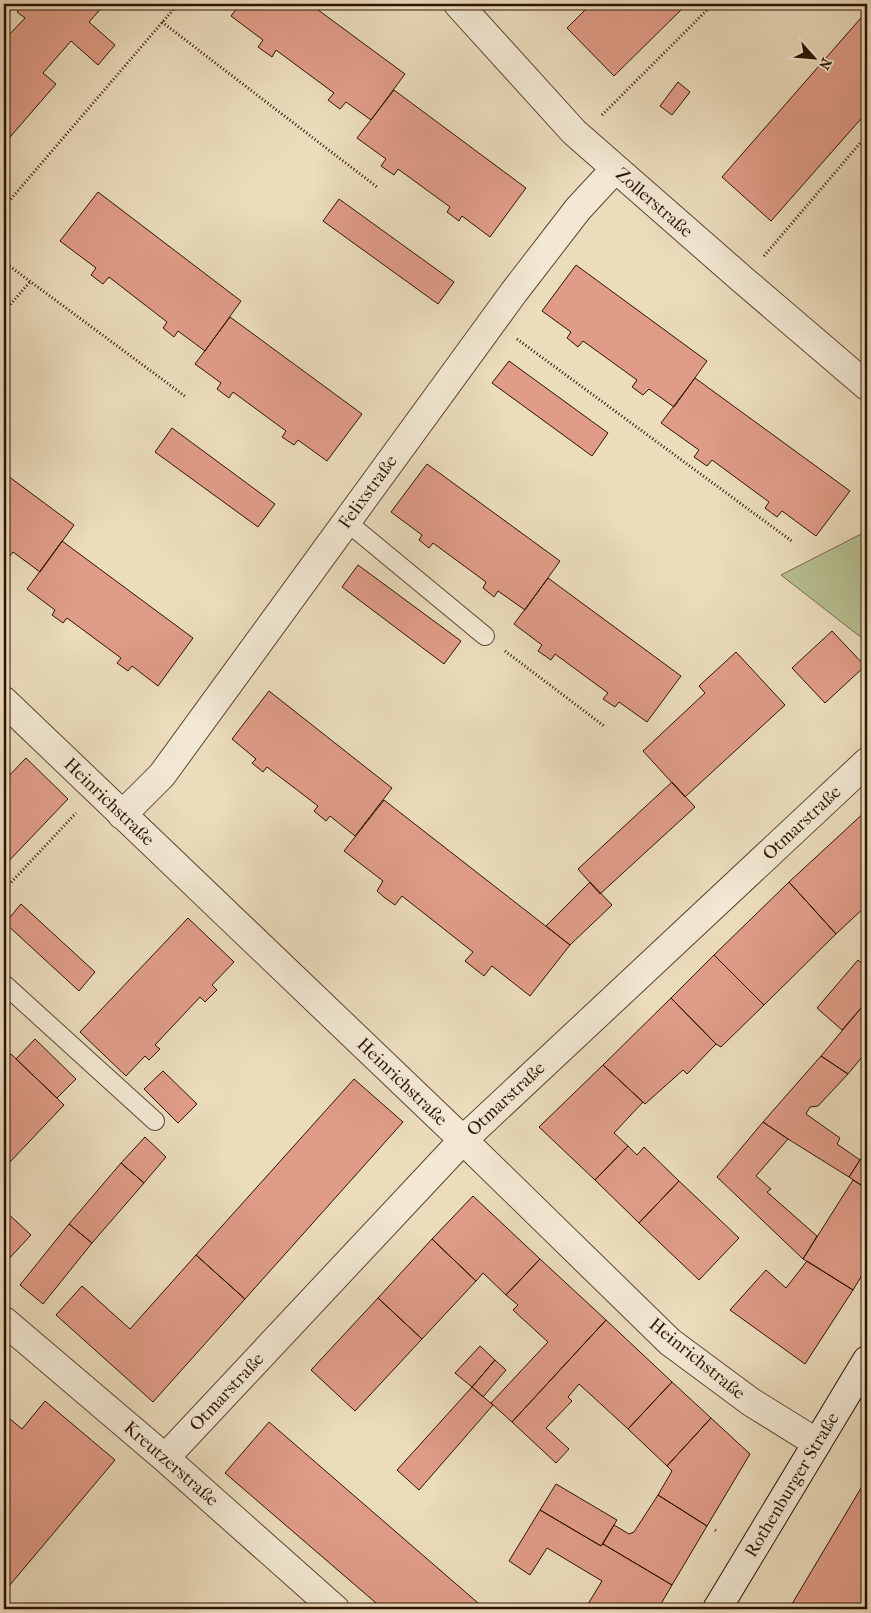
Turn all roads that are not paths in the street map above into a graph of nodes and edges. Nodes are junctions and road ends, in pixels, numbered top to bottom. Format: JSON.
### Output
{"nodes":[{"id":1,"x":458,"y":4,"type":"edge"},
{"id":2,"x":615,"y":169,"type":"junction"},
{"id":3,"x":867,"y":386,"type":"edge"},
{"id":4,"x":347,"y":522,"type":"junction"},
{"id":5,"x":485,"y":636,"type":"road end"},
{"id":6,"x":4,"y":701,"type":"edge"},
{"id":7,"x":867,"y":762,"type":"edge"},
{"id":8,"x":122,"y":815,"type":"junction"},
{"id":9,"x":4,"y":984,"type":"edge"},
{"id":10,"x":155,"y":1121,"type":"dead end"},
{"id":11,"x":462,"y":1140,"type":"junction"},
{"id":12,"x":4,"y":1320,"type":"edge"},
{"id":13,"x":867,"y":1360,"type":"edge"},
{"id":14,"x":816,"y":1443,"type":"junction"},
{"id":15,"x":165,"y":1458,"type":"junction"},
{"id":16,"x":335,"y":1609,"type":"edge"},
{"id":17,"x":716,"y":1609,"type":"edge"}],
"edges":[{"from":1,"to":2,"type":"street","name":"Zollerstraße"},
{"from":2,"to":3,"type":"street","name":"Zollerstraße"},
{"from":2,"to":4,"type":"street","name":"Felixstraße"},
{"from":4,"to":5,"type":"lane"},
{"from":4,"to":8,"type":"street","name":"Felixstraße"},
{"from":6,"to":8,"type":"street","name":"Heinrichstraße"},
{"from":7,"to":11,"type":"street","name":"Otmarstraße"},
{"from":8,"to":11,"type":"street","name":"Heinrichstraße"},
{"from":9,"to":10,"type":"lane"},
{"from":11,"to":14,"type":"street","name":"Heinrichstraße"},
{"from":11,"to":15,"type":"street","name":"Otmarstraße"},
{"from":12,"to":15,"type":"street","name":"Kreutzerstraße"},
{"from":13,"to":14,"type":"street","name":"Rothenburger Straße"},
{"from":14,"to":17,"type":"street","name":"Rothenburger Straße"},
{"from":15,"to":16,"type":"street","name":"Kreutzerstraße"}]}
